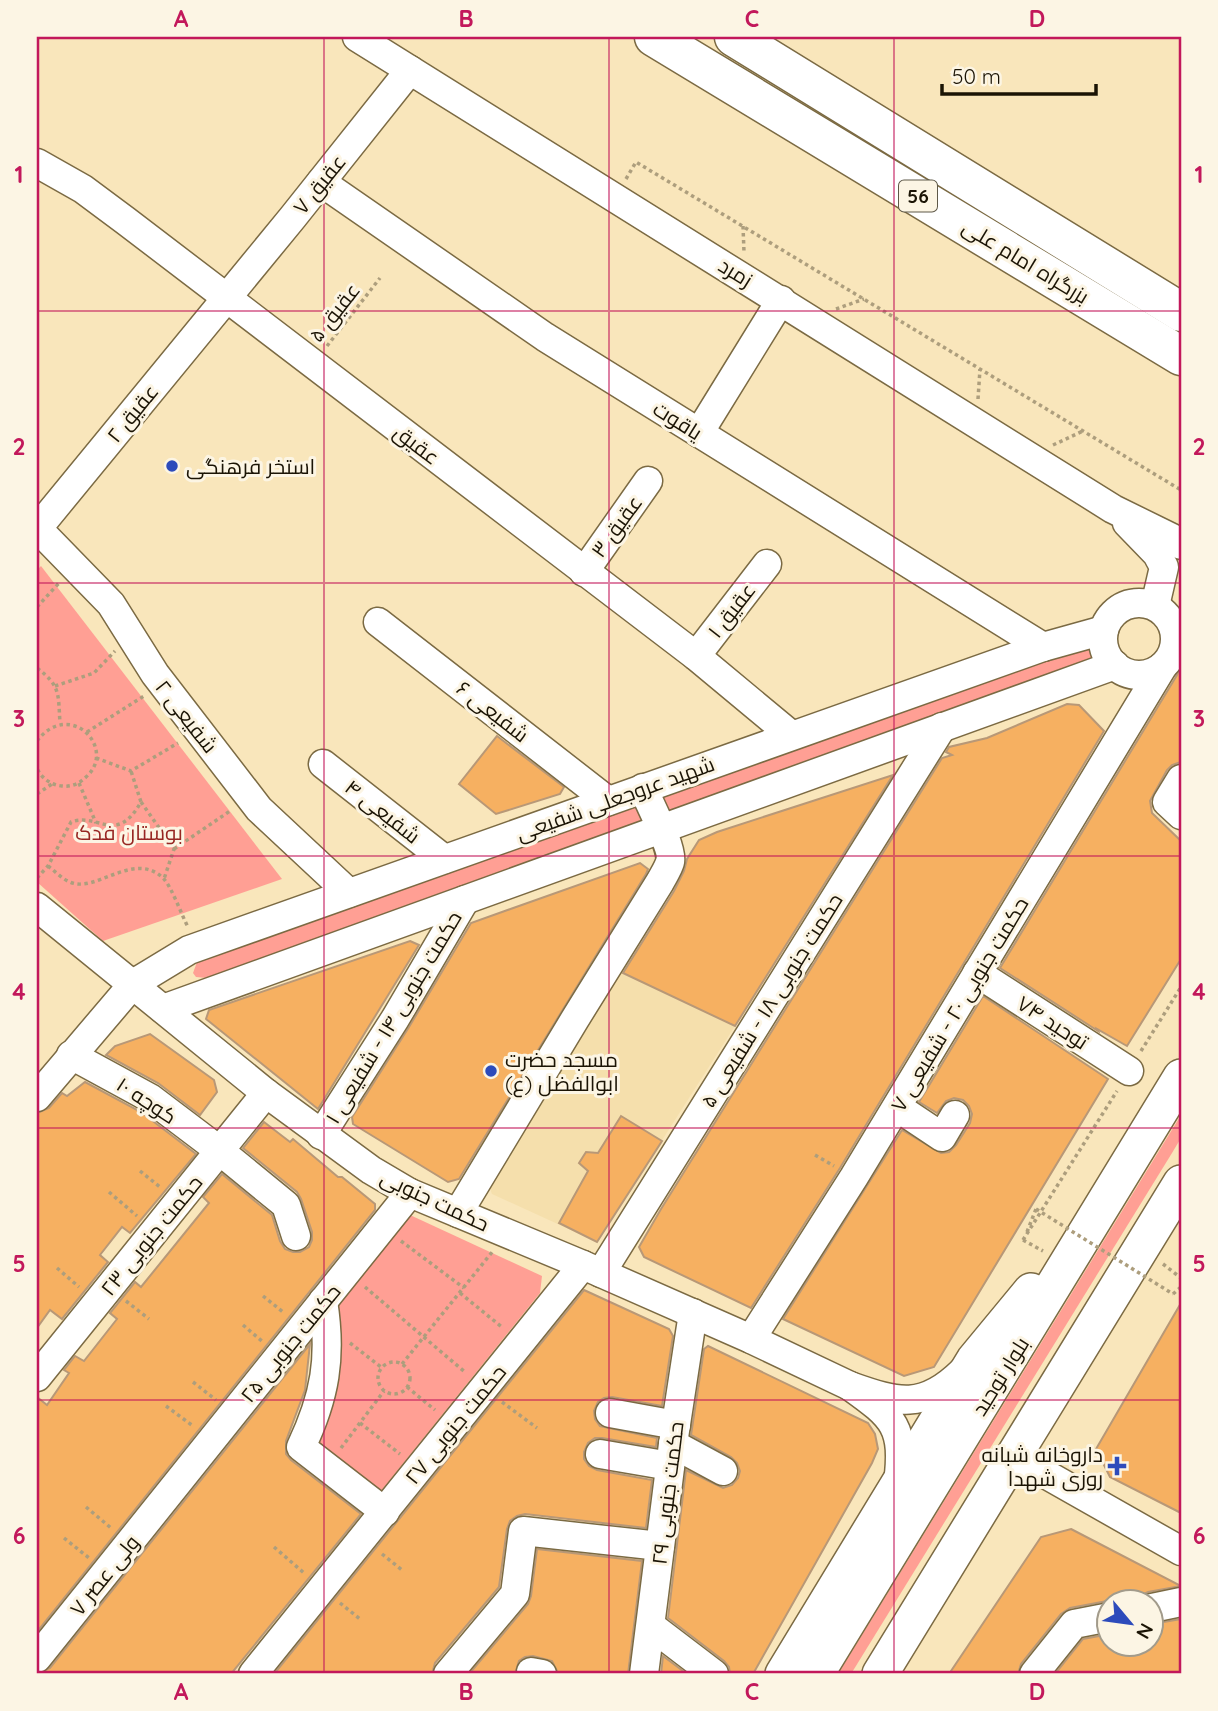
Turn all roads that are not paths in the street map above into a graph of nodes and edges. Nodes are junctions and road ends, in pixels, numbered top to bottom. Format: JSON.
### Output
{"nodes":[{"id":1,"x":357,"y":37,"type":"edge"},
{"id":2,"x":654,"y":37,"type":"edge"},
{"id":3,"x":734,"y":37,"type":"edge"},
{"id":4,"x":410,"y":70,"type":"junction"},
{"id":5,"x":37,"y":163,"type":"edge"},
{"id":6,"x":321,"y":182,"type":"junction"},
{"id":7,"x":1080,"y":294,"type":"junction"},
{"id":8,"x":226,"y":298,"type":"junction"},
{"id":9,"x":781,"y":300,"type":"junction"},
{"id":10,"x":1181,"y":312,"type":"edge"},
{"id":11,"x":1181,"y":356,"type":"edge"},
{"id":12,"x":1181,"y":369,"type":"edge"},
{"id":13,"x":699,"y":433,"type":"junction"},
{"id":14,"x":648,"y":481,"type":"dead end"},
{"id":15,"x":1113,"y":509,"type":"junction"},
{"id":16,"x":37,"y":529,"type":"edge"},
{"id":17,"x":1181,"y":545,"type":"edge"},
{"id":18,"x":767,"y":564,"type":"dead end"},
{"id":19,"x":584,"y":572,"type":"junction"},
{"id":20,"x":1170,"y":617,"type":"edge"},
{"id":21,"x":378,"y":622,"type":"dead end"},
{"id":22,"x":1104,"y":629,"type":"junction"},
{"id":23,"x":1043,"y":647,"type":"junction"},
{"id":24,"x":696,"y":656,"type":"junction"},
{"id":25,"x":1115,"y":665,"type":"junction"},
{"id":26,"x":1163,"y":666,"type":"junction"},
{"id":27,"x":942,"y":727,"type":"junction"},
{"id":28,"x":791,"y":735,"type":"junction"},
{"id":29,"x":323,"y":764,"type":"dead end"},
{"id":30,"x":1181,"y":779,"type":"edge"},
{"id":31,"x":643,"y":788,"type":"junction"},
{"id":32,"x":608,"y":801,"type":"junction"},
{"id":33,"x":1181,"y":815,"type":"edge"},
{"id":34,"x":660,"y":829,"type":"junction"},
{"id":35,"x":444,"y":859,"type":"junction"},
{"id":36,"x":349,"y":893,"type":"junction"},
{"id":37,"x":465,"y":900,"type":"junction"},
{"id":38,"x":37,"y":907,"type":"edge"},
{"id":39,"x":193,"y":948,"type":"junction"},
{"id":40,"x":977,"y":973,"type":"junction"},
{"id":41,"x":133,"y":984,"type":"junction"},
{"id":42,"x":209,"y":992,"type":"junction"},
{"id":43,"x":163,"y":1009,"type":"junction"},
{"id":44,"x":71,"y":1055,"type":"junction"},
{"id":45,"x":1129,"y":1071,"type":"road end"},
{"id":46,"x":1181,"y":1077,"type":"edge"},
{"id":47,"x":266,"y":1093,"type":"junction"},
{"id":48,"x":37,"y":1097,"type":"edge"},
{"id":49,"x":897,"y":1107,"type":"junction"},
{"id":50,"x":955,"y":1115,"type":"dead end"},
{"id":51,"x":321,"y":1135,"type":"junction"},
{"id":52,"x":220,"y":1151,"type":"junction"},
{"id":53,"x":1181,"y":1183,"type":"edge"},
{"id":54,"x":410,"y":1193,"type":"junction"},
{"id":55,"x":1110,"y":1197,"type":"junction"},
{"id":56,"x":458,"y":1213,"type":"junction"},
{"id":57,"x":1152,"y":1231,"type":"junction"},
{"id":58,"x":296,"y":1236,"type":"dead end"},
{"id":59,"x":592,"y":1269,"type":"junction"},
{"id":60,"x":323,"y":1301,"type":"junction"},
{"id":61,"x":693,"y":1313,"type":"junction"},
{"id":62,"x":751,"y":1339,"type":"junction"},
{"id":63,"x":974,"y":1360,"type":"junction"},
{"id":64,"x":37,"y":1377,"type":"edge"},
{"id":65,"x":850,"y":1386,"type":"junction"},
{"id":66,"x":610,"y":1413,"type":"dead end"},
{"id":67,"x":673,"y":1445,"type":"junction"},
{"id":68,"x":600,"y":1454,"type":"dead end"},
{"id":69,"x":1033,"y":1467,"type":"junction"},
{"id":70,"x":723,"y":1471,"type":"dead end"},
{"id":71,"x":898,"y":1484,"type":"junction"},
{"id":72,"x":170,"y":1493,"type":"joint"},
{"id":73,"x":385,"y":1512,"type":"junction"},
{"id":74,"x":660,"y":1546,"type":"junction"},
{"id":75,"x":1181,"y":1551,"type":"edge"},
{"id":76,"x":1096,"y":1620,"type":"edge"},
{"id":77,"x":651,"y":1626,"type":"junction"},
{"id":78,"x":37,"y":1658,"type":"edge"},
{"id":79,"x":253,"y":1674,"type":"edge"},
{"id":80,"x":447,"y":1674,"type":"edge"},
{"id":81,"x":644,"y":1674,"type":"edge"},
{"id":82,"x":714,"y":1674,"type":"edge"},
{"id":83,"x":783,"y":1674,"type":"edge"},
{"id":84,"x":816,"y":1674,"type":"edge"},
{"id":85,"x":880,"y":1674,"type":"edge"},
{"id":86,"x":906,"y":1674,"type":"edge"},
{"id":87,"x":1034,"y":1674,"type":"edge"}],
"edges":[{"from":1,"to":4,"type":"street","name":"زمرد"},
{"from":2,"to":7,"type":"highway","name":"بزرگراه امام علی","number":"56"},
{"from":3,"to":10,"type":"highway","name":"بزرگراه امام علی","number":"56"},
{"from":4,"to":6,"type":"street","name":"عقیق ۷"},
{"from":4,"to":9,"type":"street","name":"زمرد"},
{"from":5,"to":8,"type":"street","name":"عقیق"},
{"from":6,"to":8,"type":"street","name":"عقیق ۷"},
{"from":6,"to":13,"type":"street","name":"یاقوت"},
{"from":7,"to":11,"type":"highway","name":"بزرگراه امام علی","number":"56"},
{"from":7,"to":12,"type":"main road"},
{"from":8,"to":16,"type":"street","name":"عقیق ۲"},
{"from":8,"to":19,"type":"street","name":"عقیق"},
{"from":9,"to":13,"type":"street"},
{"from":9,"to":15,"type":"street","name":"زمرد"},
{"from":13,"to":23,"type":"street","name":"یاقوت"},
{"from":14,"to":19,"type":"street","name":"عقیق ۳"},
{"from":15,"to":17,"type":"street","name":"زمرد"},
{"from":15,"to":20,"type":"street","name":"زمرد"},
{"from":16,"to":36,"type":"street","name":"شفیعی ۲"},
{"from":18,"to":24,"type":"street","name":"عقیق ۱"},
{"from":19,"to":24,"type":"street","name":"عقیق"},
{"from":20,"to":22,"type":"street"},
{"from":20,"to":26,"type":"street"},
{"from":21,"to":32,"type":"street","name":"شفیعی ۶"},
{"from":22,"to":23,"type":"street","name":"شهید عروجعلی شفیعی"},
{"from":22,"to":25,"type":"street"},
{"from":23,"to":28,"type":"street","name":"شهید عروجعلی شفیعی"},
{"from":24,"to":28,"type":"street","name":"عقیق"},
{"from":25,"to":26,"type":"street"},
{"from":25,"to":27,"type":"street"},
{"from":26,"to":40,"type":"street","name":"حکمت جنوبی ۲۰ - شفیعی ۷"},
{"from":27,"to":34,"type":"street"},
{"from":27,"to":59,"type":"street","name":"حکمت جنوبی ۱۸ - شفیعی ۵"},
{"from":28,"to":31,"type":"street","name":"شهید عروجعلی شفیعی"},
{"from":29,"to":35,"type":"street","name":"شفیعی ۴"},
{"from":30,"to":33,"type":"street"},
{"from":31,"to":32,"type":"street","name":"شهید عروجعلی شفیعی"},
{"from":31,"to":34,"type":"street"},
{"from":32,"to":35,"type":"street","name":"شهید عروجعلی شفیعی"},
{"from":34,"to":37,"type":"street"},
{"from":34,"to":56,"type":"street"},
{"from":35,"to":36,"type":"street","name":"شهید عروجعلی شفیعی"},
{"from":36,"to":39,"type":"street","name":"شهید عروجعلی شفیعی"},
{"from":37,"to":42,"type":"street"},
{"from":37,"to":51,"type":"street","name":"حکمت جنوبی ۱۴ - شفیعی ۱"},
{"from":38,"to":41,"type":"street","name":"حکمت جنوبی"},
{"from":39,"to":41,"type":"street","name":"شهید عروجعلی شفیعی"},
{"from":39,"to":42,"type":"street"},
{"from":40,"to":45,"type":"street","name":"توحید ۷۴"},
{"from":40,"to":49,"type":"street","name":"حکمت جنوبی ۲۰ - شفیعی ۷"},
{"from":41,"to":43,"type":"street","name":"حکمت جنوبی"},
{"from":41,"to":44,"type":"street","name":"شهید عروجعلی شفیعی"},
{"from":42,"to":43,"type":"street"},
{"from":43,"to":47,"type":"street","name":"حکمت جنوبی"},
{"from":44,"to":48,"type":"street","name":"شهید عروجعلی شفیعی"},
{"from":44,"to":52,"type":"street","name":"کوچه ۱۰"},
{"from":46,"to":55,"type":"main road","name":"بلوار توحید"},
{"from":47,"to":51,"type":"street","name":"حکمت جنوبی"},
{"from":47,"to":52,"type":"street","name":"حکمت جنوبی ۲۳"},
{"from":49,"to":50,"type":"street"},
{"from":49,"to":62,"type":"street","name":"حکمت جنوبی ۲۰ - شفیعی ۷"},
{"from":51,"to":54,"type":"street","name":"حکمت جنوبی"},
{"from":52,"to":58,"type":"street","name":"کوچه ۱۰"},
{"from":52,"to":64,"type":"street","name":"حکمت جنوبی ۲۳"},
{"from":53,"to":57,"type":"main road"},
{"from":54,"to":56,"type":"street","name":"حکمت جنوبی"},
{"from":54,"to":60,"type":"street","name":"حکمت جنوبی ۲۵"},
{"from":55,"to":63,"type":"main road"},
{"from":55,"to":84,"type":"main road","name":"بلوار توحید"},
{"from":56,"to":59,"type":"street","name":"حکمت جنوبی"},
{"from":57,"to":69,"type":"main road"},
{"from":57,"to":85,"type":"main road"},
{"from":59,"to":61,"type":"street","name":"حکمت جنوبی"},
{"from":59,"to":73,"type":"street","name":"حکمت جنوبی ۲۷"},
{"from":60,"to":72,"type":"street","name":"حکمت جنوبی ۲۵"},
{"from":60,"to":73,"type":"street"},
{"from":61,"to":62,"type":"street","name":"حکمت جنوبی"},
{"from":61,"to":67,"type":"street","name":"حکمت جنوبی ۲۹"},
{"from":62,"to":65,"type":"street","name":"حکمت جنوبی"},
{"from":63,"to":65,"type":"street"},
{"from":63,"to":71,"type":"main road"},
{"from":65,"to":71,"type":"street"},
{"from":66,"to":67,"type":"street"},
{"from":67,"to":68,"type":"street"},
{"from":67,"to":70,"type":"street"},
{"from":67,"to":74,"type":"street","name":"حکمت جنوبی ۲۹"},
{"from":69,"to":75,"type":"street"},
{"from":69,"to":86,"type":"main road"},
{"from":71,"to":83,"type":"main road"},
{"from":72,"to":78,"type":"street","name":"ولی عصر ۷"},
{"from":73,"to":79,"type":"street","name":"حکمت جنوبی ۲۷"},
{"from":74,"to":77,"type":"street","name":"حکمت جنوبی ۲۹"},
{"from":74,"to":80,"type":"street"},
{"from":76,"to":87,"type":"street"},
{"from":77,"to":81,"type":"street","name":"حکمت جنوبی ۲۹"},
{"from":77,"to":82,"type":"street"}]}
